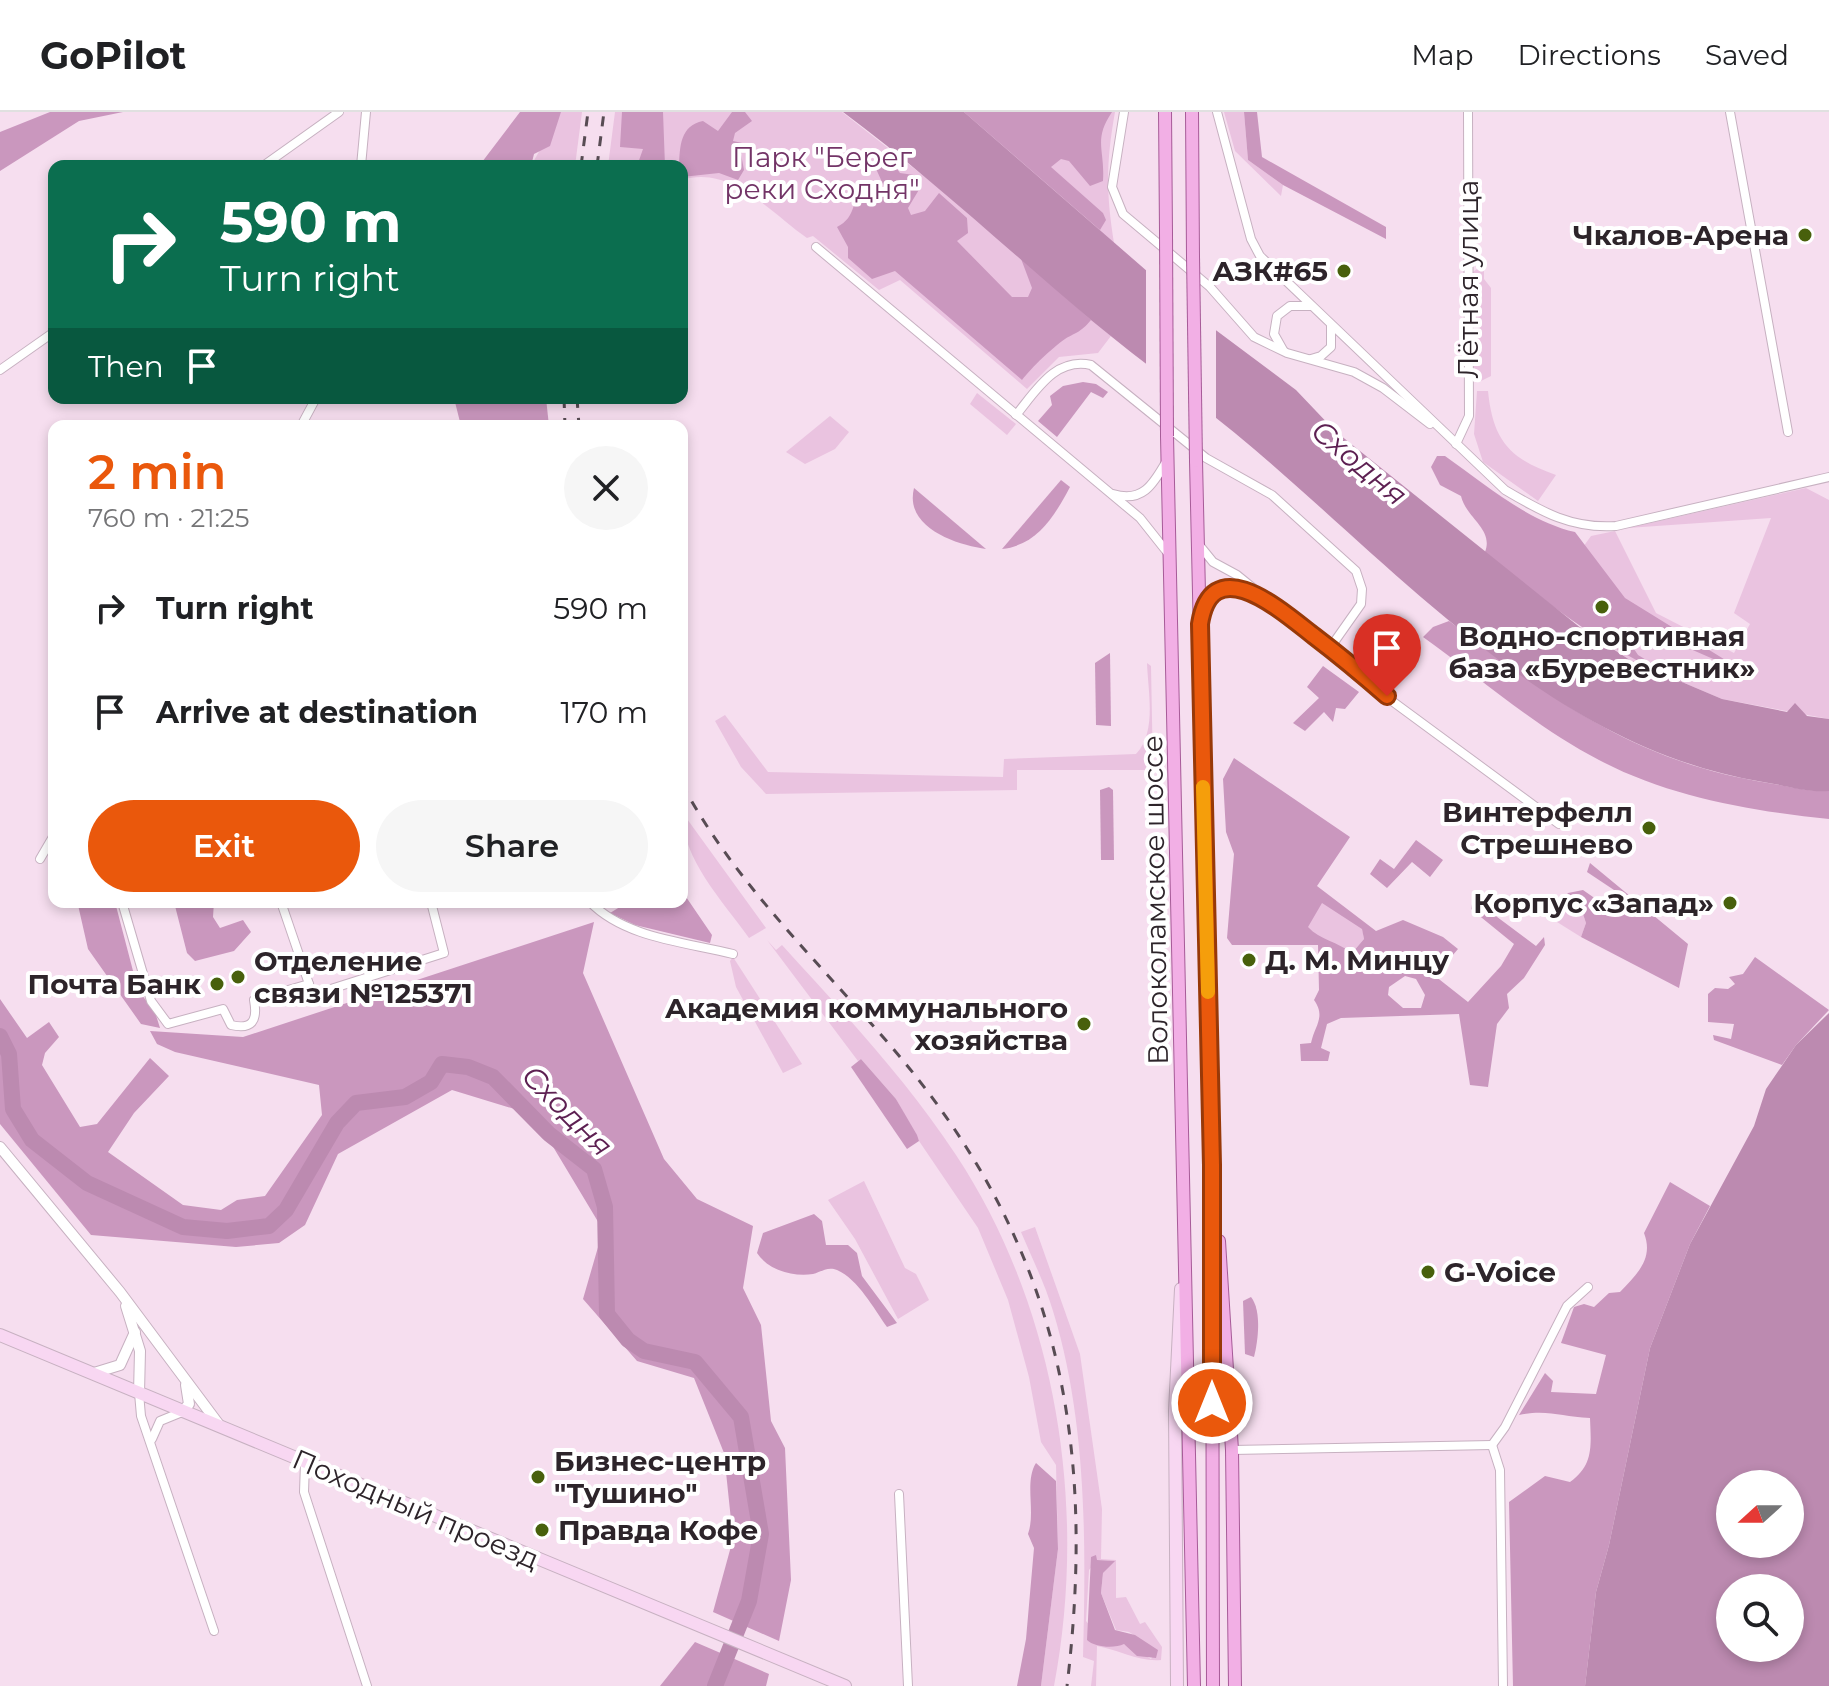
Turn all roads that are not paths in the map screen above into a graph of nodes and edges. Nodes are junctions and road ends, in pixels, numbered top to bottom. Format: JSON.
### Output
{"nodes":[{"id":1,"x":339,"y":112,"type":"edge"},
{"id":2,"x":366,"y":112,"type":"edge"},
{"id":3,"x":1124,"y":112,"type":"edge"},
{"id":4,"x":1165,"y":112,"type":"edge"},
{"id":5,"x":1192,"y":112,"type":"edge"},
{"id":6,"x":1198,"y":112,"type":"edge"},
{"id":7,"x":1217,"y":112,"type":"edge"},
{"id":8,"x":1468,"y":112,"type":"edge"},
{"id":9,"x":1730,"y":112,"type":"edge"},
{"id":10,"x":271,"y":160,"type":"edge"},
{"id":11,"x":362,"y":160,"type":"edge"},
{"id":12,"x":1192,"y":165,"type":"junction"},
{"id":13,"x":816,"y":247,"type":"dead end"},
{"id":14,"x":1310,"y":306,"type":"junction"},
{"id":15,"x":1330,"y":324,"type":"junction"},
{"id":16,"x":48,"y":336,"type":"edge"},
{"id":17,"x":1287,"y":353,"type":"junction"},
{"id":18,"x":1310,"y":359,"type":"junction"},
{"id":19,"x":0,"y":370,"type":"edge"},
{"id":20,"x":1016,"y":415,"type":"junction"},
{"id":21,"x":1788,"y":432,"type":"dead end"},
{"id":22,"x":1456,"y":444,"type":"junction"},
{"id":23,"x":1167,"y":460,"type":"junction"},
{"id":24,"x":1829,"y":477,"type":"edge"},
{"id":25,"x":1102,"y":489,"type":"junction"},
{"id":26,"x":1197,"y":540,"type":"junction"},
{"id":27,"x":1170,"y":557,"type":"junction"},
{"id":28,"x":1269,"y":601,"type":"junction"},
{"id":29,"x":1200,"y":624,"type":"junction"},
{"id":30,"x":1330,"y":648,"type":"junction"},
{"id":31,"x":1559,"y":824,"type":"dead end"},
{"id":32,"x":48,"y":845,"type":"edge"},
{"id":33,"x":40,"y":859,"type":"dead end"},
{"id":34,"x":124,"y":908,"type":"edge"},
{"id":35,"x":283,"y":908,"type":"edge"},
{"id":36,"x":433,"y":908,"type":"edge"},
{"id":37,"x":596,"y":908,"type":"edge"},
{"id":38,"x":733,"y":954,"type":"dead end"},
{"id":39,"x":309,"y":984,"type":"junction"},
{"id":40,"x":0,"y":1147,"type":"edge"},
{"id":41,"x":1212,"y":1174,"type":"junction"},
{"id":42,"x":1186,"y":1225,"type":"junction"},
{"id":43,"x":1588,"y":1287,"type":"dead end"},
{"id":44,"x":120,"y":1292,"type":"junction"},
{"id":45,"x":135,"y":1330,"type":"junction"},
{"id":46,"x":0,"y":1335,"type":"edge"},
{"id":47,"x":93,"y":1373,"type":"junction"},
{"id":48,"x":182,"y":1376,"type":"junction"},
{"id":49,"x":139,"y":1393,"type":"junction"},
{"id":50,"x":182,"y":1412,"type":"junction"},
{"id":51,"x":221,"y":1428,"type":"junction"},
{"id":52,"x":152,"y":1444,"type":"junction"},
{"id":53,"x":1492,"y":1445,"type":"junction"},
{"id":54,"x":1232,"y":1450,"type":"junction"},
{"id":55,"x":305,"y":1463,"type":"junction"},
{"id":56,"x":899,"y":1494,"type":"dead end"},
{"id":57,"x":214,"y":1631,"type":"dead end"},
{"id":58,"x":908,"y":1668,"type":"junction"},
{"id":59,"x":1235,"y":1683,"type":"edge"},
{"id":60,"x":839,"y":1684,"type":"edge"},
{"id":61,"x":367,"y":1686,"type":"edge"},
{"id":62,"x":855,"y":1686,"type":"edge"},
{"id":63,"x":899,"y":1686,"type":"edge"},
{"id":64,"x":908,"y":1686,"type":"edge"},
{"id":65,"x":1177,"y":1686,"type":"edge"},
{"id":66,"x":1194,"y":1686,"type":"edge"},
{"id":67,"x":1213,"y":1686,"type":"edge"},
{"id":68,"x":1503,"y":1686,"type":"edge"}],
"edges":[{"from":1,"to":10,"type":"street"},
{"from":2,"to":11,"type":"street"},
{"from":3,"to":17,"type":"street"},
{"from":4,"to":23,"type":"main road","name":"Волоколамское шоссе","bridge":true},
{"from":5,"to":12,"type":"main road","name":"Волоколамское шоссе"},
{"from":6,"to":12,"type":"street"},
{"from":7,"to":14,"type":"street"},
{"from":8,"to":22,"type":"street","name":"Лётная улица"},
{"from":9,"to":21,"type":"street"},
{"from":12,"to":26,"type":"main road","name":"Волоколамское шоссе","bridge":true},
{"from":13,"to":20,"type":"street"},
{"from":14,"to":15,"type":"street"},
{"from":14,"to":17,"type":"street"},
{"from":15,"to":18,"type":"street"},
{"from":15,"to":22,"type":"street"},
{"from":16,"to":19,"type":"street"},
{"from":17,"to":18,"type":"street"},
{"from":18,"to":22,"type":"street"},
{"from":20,"to":25,"type":"street"},
{"from":20,"to":30,"type":"street"},
{"from":22,"to":24,"type":"street"},
{"from":23,"to":25,"type":"street"},
{"from":23,"to":27,"type":"main road","name":"Волоколамское шоссе"},
{"from":25,"to":27,"type":"street"},
{"from":26,"to":28,"type":"street"},
{"from":26,"to":29,"type":"main road","name":"Волоколамское шоссе"},
{"from":27,"to":42,"type":"main road","name":"Волоколамское шоссе"},
{"from":28,"to":29,"type":"street"},
{"from":28,"to":30,"type":"street"},
{"from":29,"to":41,"type":"main road","name":"Волоколамское шоссе"},
{"from":30,"to":31,"type":"street"},
{"from":32,"to":33,"type":"street"},
{"from":34,"to":39,"type":"street"},
{"from":35,"to":39,"type":"street"},
{"from":36,"to":39,"type":"street"},
{"from":37,"to":38,"type":"street"},
{"from":40,"to":44,"type":"street"},
{"from":41,"to":54,"type":"main road"},
{"from":41,"to":67,"type":"main road","name":"Волоколамское шоссе"},
{"from":42,"to":65,"type":"main road"},
{"from":42,"to":66,"type":"main road","name":"Волоколамское шоссе"},
{"from":43,"to":53,"type":"street"},
{"from":44,"to":45,"type":"street"},
{"from":44,"to":48,"type":"street"},
{"from":45,"to":47,"type":"street"},
{"from":45,"to":49,"type":"street"},
{"from":46,"to":47,"type":"main road","name":"Походный проезд"},
{"from":47,"to":49,"type":"main road","name":"Походный проезд"},
{"from":48,"to":50,"type":"street"},
{"from":48,"to":51,"type":"street"},
{"from":49,"to":50,"type":"main road","name":"Походный проезд"},
{"from":49,"to":52,"type":"street"},
{"from":50,"to":51,"type":"main road","name":"Походный проезд"},
{"from":50,"to":52,"type":"street"},
{"from":51,"to":55,"type":"main road","name":"Походный проезд"},
{"from":52,"to":57,"type":"street"},
{"from":53,"to":54,"type":"street"},
{"from":53,"to":68,"type":"street"},
{"from":54,"to":59,"type":"main road"},
{"from":55,"to":60,"type":"main road","name":"Походный проезд"},
{"from":55,"to":61,"type":"street"},
{"from":56,"to":58,"type":"street"},
{"from":58,"to":63,"type":"street"},
{"from":58,"to":64,"type":"street"},
{"from":60,"to":62,"type":"main road","name":"Походный проезд"}]}
